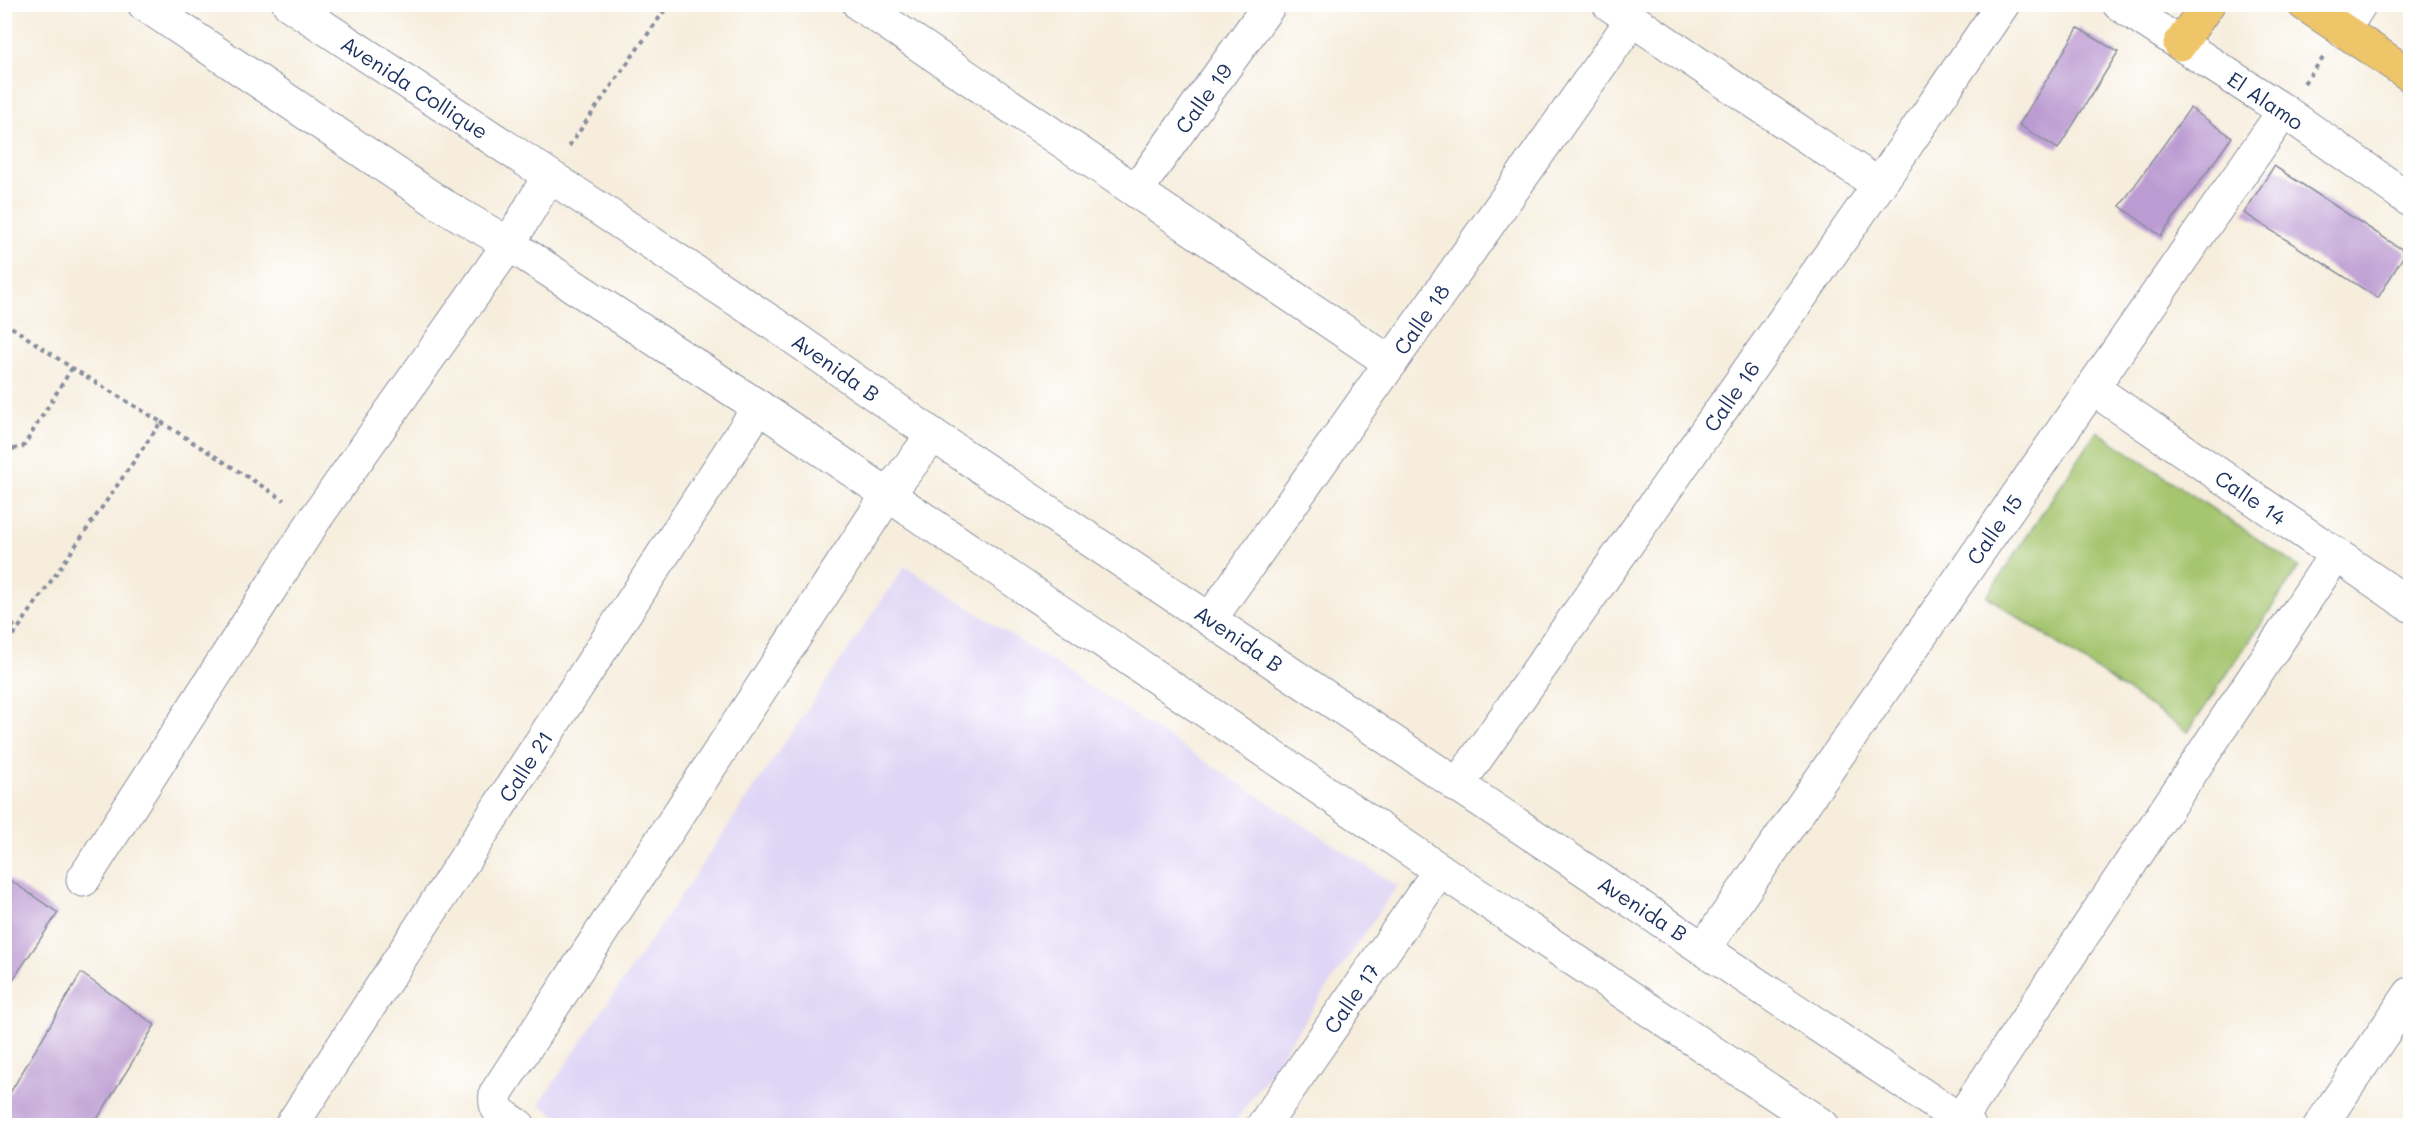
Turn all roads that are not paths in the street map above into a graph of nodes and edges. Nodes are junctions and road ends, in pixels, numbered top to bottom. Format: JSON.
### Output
{"nodes":[{"id":1,"x":144,"y":4,"type":"edge"},
{"id":2,"x":289,"y":4,"type":"edge"},
{"id":3,"x":859,"y":4,"type":"edge"},
{"id":4,"x":1270,"y":4,"type":"edge"},
{"id":5,"x":2002,"y":4,"type":"edge"},
{"id":6,"x":2119,"y":4,"type":"edge"},
{"id":7,"x":2208,"y":4,"type":"edge"},
{"id":8,"x":2304,"y":4,"type":"edge"},
{"id":9,"x":1620,"y":12,"type":"edge"},
{"id":10,"x":893,"y":14,"type":"edge"},
{"id":11,"x":2352,"y":18,"type":"edge"},
{"id":12,"x":2180,"y":44,"type":"junction"},
{"id":13,"x":2410,"y":75,"type":"edge"},
{"id":14,"x":2284,"y":111,"type":"junction"},
{"id":15,"x":510,"y":150,"type":"joint"},
{"id":16,"x":549,"y":176,"type":"junction"},
{"id":17,"x":1879,"y":185,"type":"junction"},
{"id":18,"x":1136,"y":191,"type":"junction"},
{"id":19,"x":2410,"y":200,"type":"edge"},
{"id":20,"x":509,"y":244,"type":"junction"},
{"id":21,"x":1390,"y":363,"type":"junction"},
{"id":22,"x":2092,"y":388,"type":"junction"},
{"id":23,"x":759,"y":407,"type":"junction"},
{"id":24,"x":933,"y":435,"type":"junction"},
{"id":25,"x":887,"y":496,"type":"junction"},
{"id":26,"x":2336,"y":554,"type":"junction"},
{"id":27,"x":2410,"y":605,"type":"edge"},
{"id":28,"x":1211,"y":618,"type":"junction"},
{"id":29,"x":1457,"y":786,"type":"junction"},
{"id":30,"x":1440,"y":870,"type":"junction"},
{"id":31,"x":83,"y":879,"type":"dead end"},
{"id":32,"x":1704,"y":948,"type":"junction"},
{"id":33,"x":2410,"y":994,"type":"edge"},
{"id":34,"x":1275,"y":1121,"type":"edge"},
{"id":35,"x":1965,"y":1123,"type":"edge"},
{"id":36,"x":291,"y":1125,"type":"edge"},
{"id":37,"x":519,"y":1125,"type":"edge"},
{"id":38,"x":1822,"y":1125,"type":"edge"},
{"id":39,"x":2320,"y":1125,"type":"edge"}],
"edges":[{"from":1,"to":20,"type":"street"},
{"from":2,"to":15,"type":"street","name":"Avenida Collique"},
{"from":3,"to":10,"type":"street"},
{"from":4,"to":18,"type":"street","name":"Calle 19"},
{"from":5,"to":17,"type":"street","name":"Calle 16"},
{"from":6,"to":12,"type":"street","name":"El Alamo"},
{"from":7,"to":12,"type":"main road"},
{"from":8,"to":11,"type":"main road"},
{"from":9,"to":17,"type":"street"},
{"from":9,"to":21,"type":"street","name":"Calle 18"},
{"from":10,"to":18,"type":"street"},
{"from":11,"to":13,"type":"main road"},
{"from":12,"to":14,"type":"street","name":"El Alamo"},
{"from":14,"to":19,"type":"street","name":"El Alamo"},
{"from":14,"to":22,"type":"street","name":"Calle 15"},
{"from":15,"to":16,"type":"street","name":"Avenida B"},
{"from":16,"to":20,"type":"street"},
{"from":16,"to":24,"type":"street","name":"Avenida B"},
{"from":17,"to":29,"type":"street","name":"Calle 16"},
{"from":18,"to":21,"type":"street"},
{"from":20,"to":23,"type":"street"},
{"from":20,"to":31,"type":"street"},
{"from":21,"to":28,"type":"street","name":"Calle 18"},
{"from":22,"to":26,"type":"street","name":"Calle 14"},
{"from":22,"to":32,"type":"street","name":"Calle 15"},
{"from":23,"to":25,"type":"street"},
{"from":23,"to":36,"type":"street","name":"Calle 21"},
{"from":24,"to":25,"type":"street"},
{"from":24,"to":28,"type":"street","name":"Avenida B"},
{"from":25,"to":30,"type":"street"},
{"from":25,"to":37,"type":"street"},
{"from":26,"to":27,"type":"street","name":"Calle 14"},
{"from":26,"to":35,"type":"street"},
{"from":28,"to":29,"type":"street","name":"Avenida B"},
{"from":29,"to":32,"type":"street","name":"Avenida B"},
{"from":30,"to":34,"type":"street","name":"Calle 17"},
{"from":30,"to":38,"type":"street"},
{"from":32,"to":35,"type":"street","name":"Avenida B"},
{"from":33,"to":39,"type":"street"}]}
